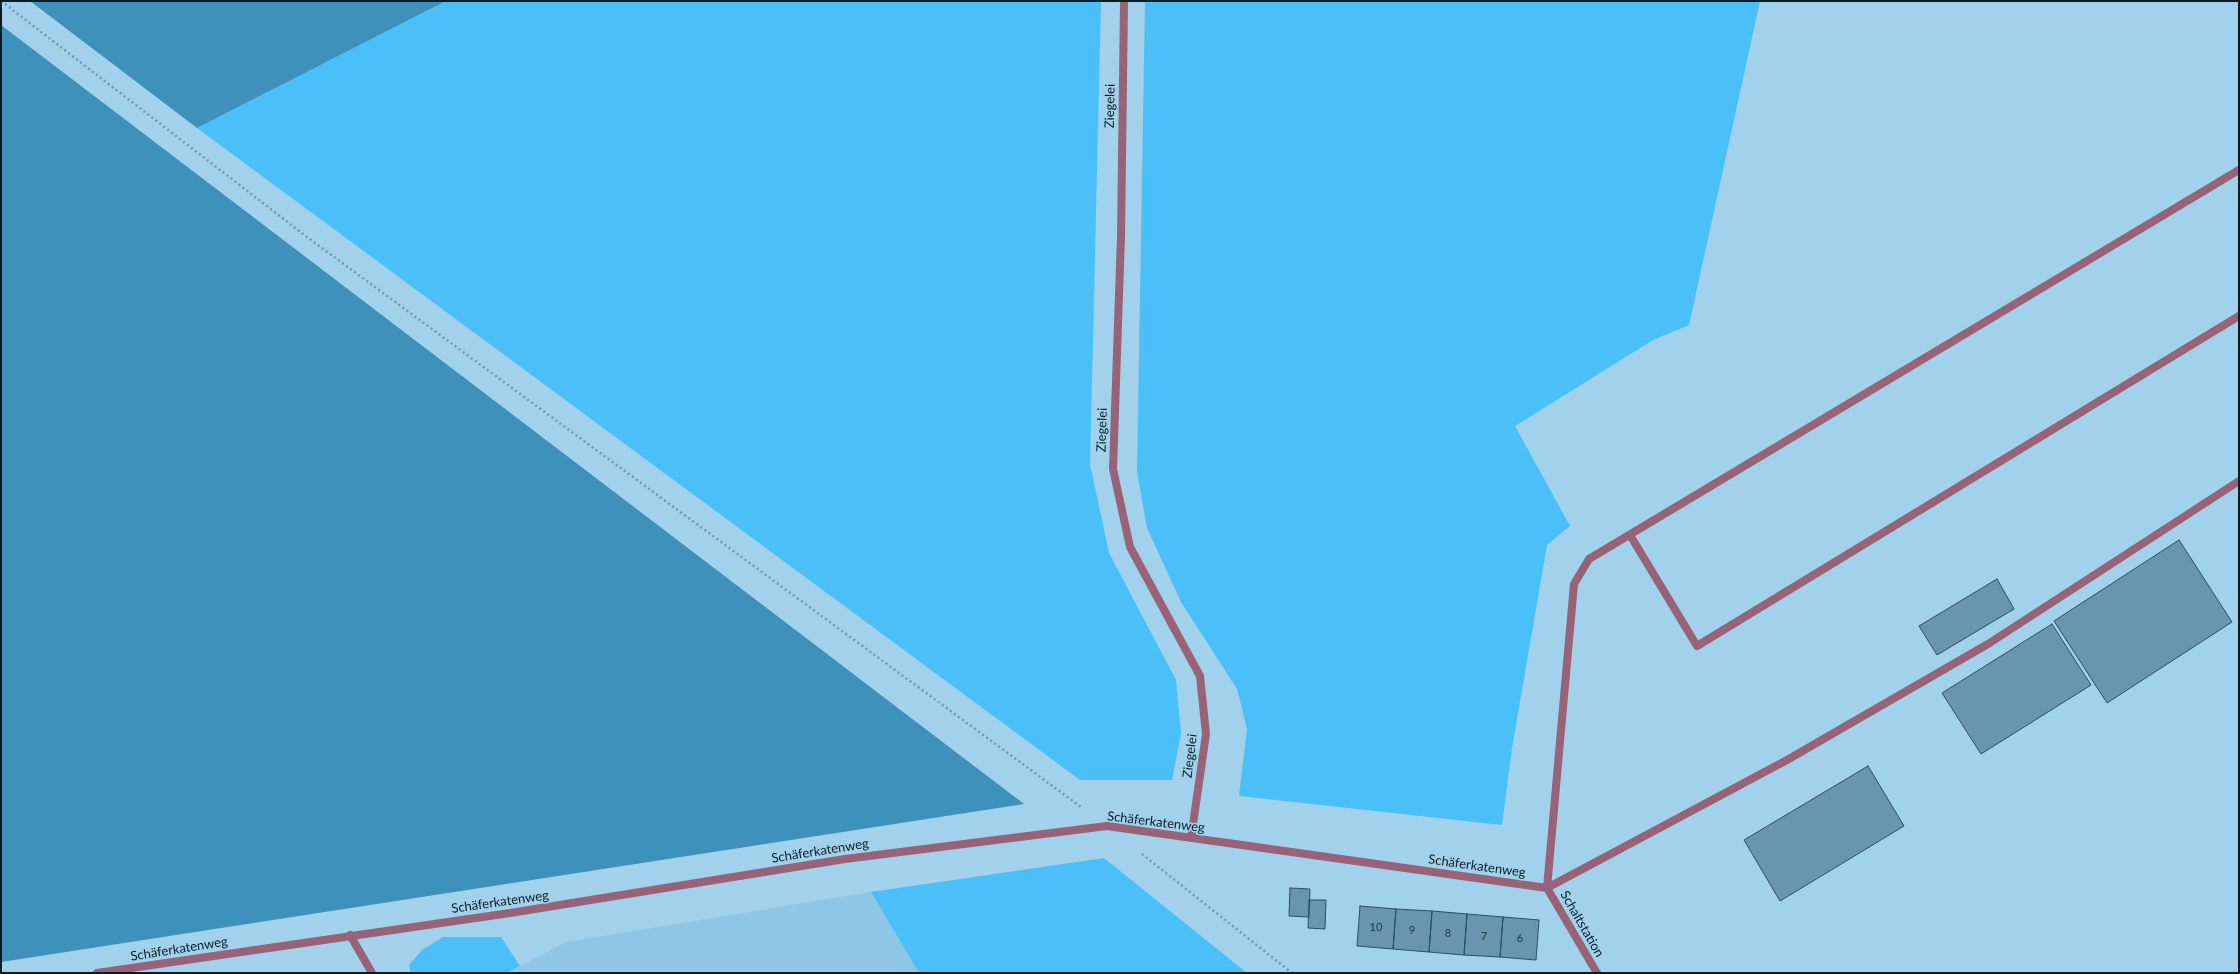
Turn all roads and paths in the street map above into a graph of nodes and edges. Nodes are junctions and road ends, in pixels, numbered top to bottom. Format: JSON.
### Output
{"nodes":[{"id":1,"x":1,"y":1,"type":"edge"},
{"id":2,"x":1124,"y":1,"type":"edge"},
{"id":3,"x":2239,"y":170,"type":"edge"},
{"id":4,"x":2239,"y":316,"type":"edge"},
{"id":5,"x":2239,"y":481,"type":"edge"},
{"id":6,"x":1630,"y":535,"type":"junction"},
{"id":7,"x":1107,"y":826,"type":"junction"},
{"id":8,"x":1191,"y":838,"type":"junction"},
{"id":9,"x":1138,"y":850,"type":"dead end"},
{"id":10,"x":1547,"y":888,"type":"junction"},
{"id":11,"x":350,"y":935,"type":"junction"},
{"id":12,"x":97,"y":973,"type":"edge"},
{"id":13,"x":372,"y":973,"type":"edge"},
{"id":14,"x":1292,"y":973,"type":"edge"},
{"id":15,"x":1596,"y":973,"type":"edge"}],
"edges":[{"from":1,"to":7,"type":"path"},
{"from":2,"to":8,"type":"street","name":"Ziegelei"},
{"from":3,"to":6,"type":"street"},
{"from":4,"to":6,"type":"street"},
{"from":5,"to":10,"type":"street"},
{"from":6,"to":10,"type":"street"},
{"from":7,"to":8,"type":"street","name":"Schäferkatenweg"},
{"from":7,"to":11,"type":"street","name":"Schäferkatenweg"},
{"from":8,"to":10,"type":"street","name":"Schäferkatenweg"},
{"from":9,"to":14,"type":"path"},
{"from":10,"to":15,"type":"street","name":"Schaltstation"},
{"from":11,"to":12,"type":"street","name":"Schäferkatenweg"},
{"from":11,"to":13,"type":"street"}]}
